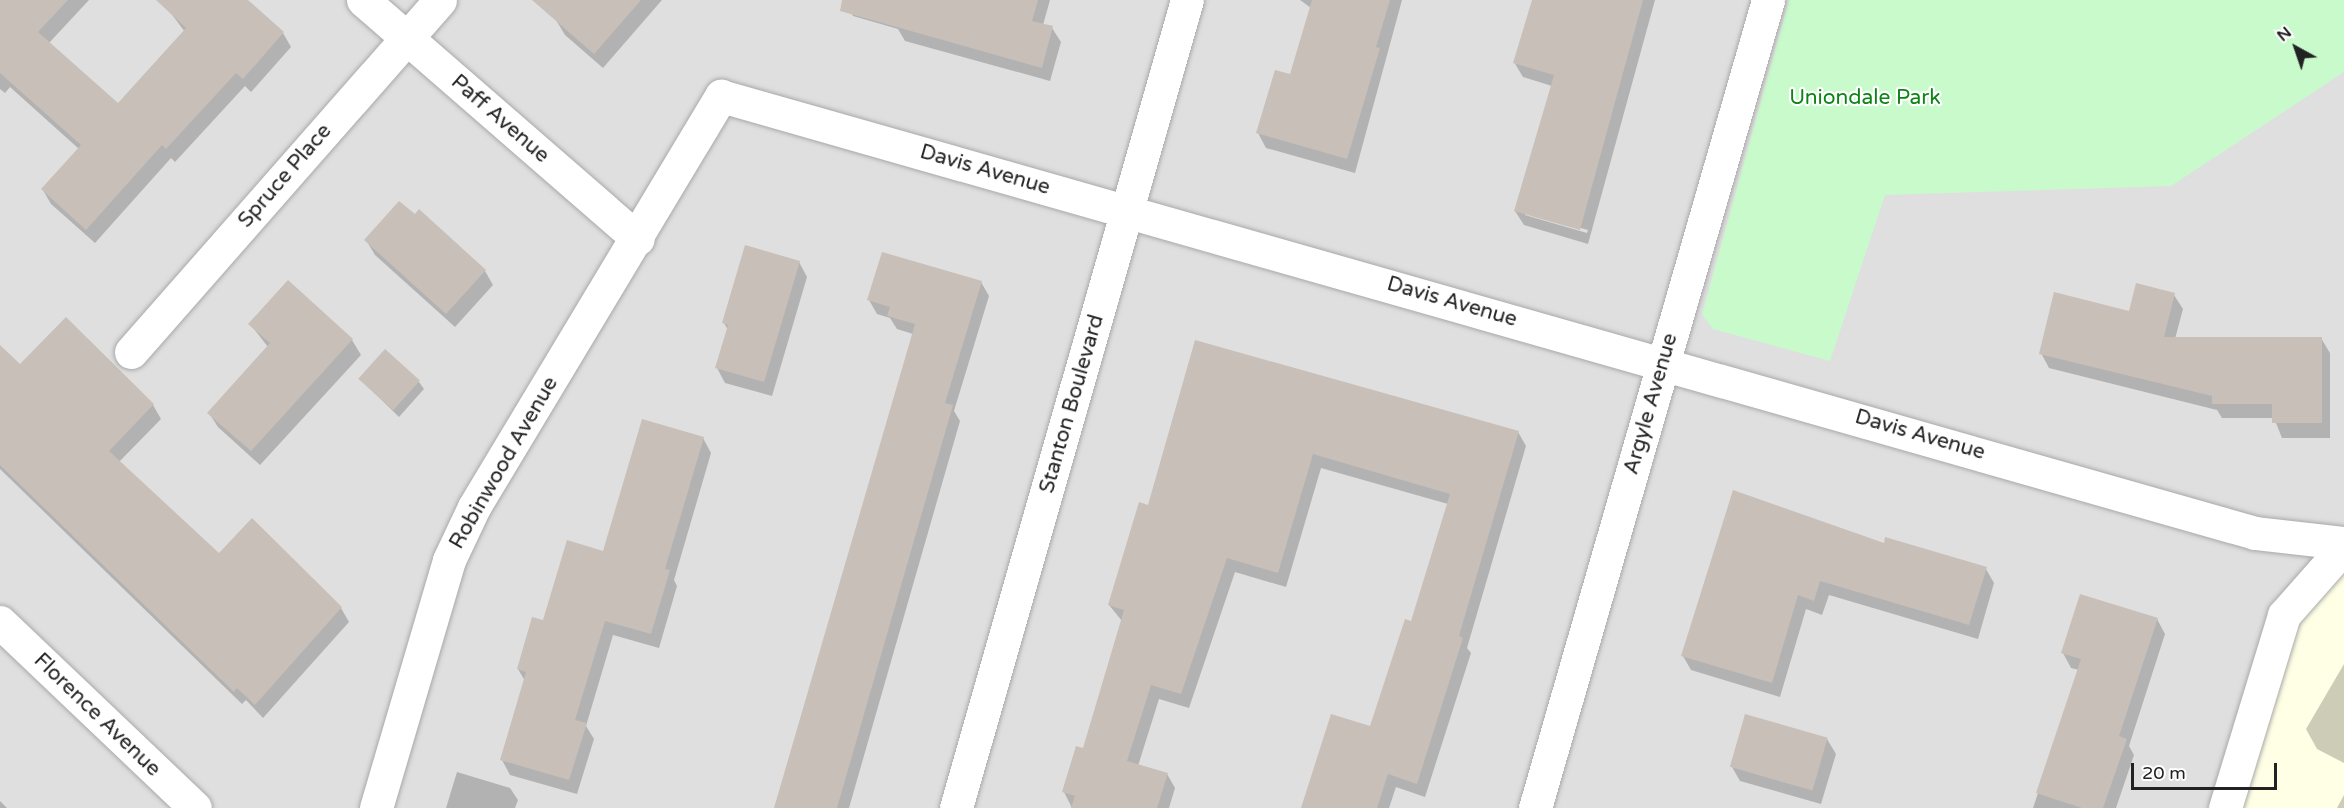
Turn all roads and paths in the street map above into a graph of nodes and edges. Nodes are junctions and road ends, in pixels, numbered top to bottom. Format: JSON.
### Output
{"nodes":[{"id":1,"x":363,"y":0,"type":"edge"},
{"id":2,"x":440,"y":0,"type":"edge"},
{"id":3,"x":1187,"y":0,"type":"edge"},
{"id":4,"x":1768,"y":0,"type":"edge"},
{"id":5,"x":407,"y":38,"type":"junction"},
{"id":6,"x":1127,"y":209,"type":"junction"},
{"id":7,"x":638,"y":239,"type":"junction"},
{"id":8,"x":131,"y":352,"type":"dead end"},
{"id":9,"x":1662,"y":362,"type":"junction"},
{"id":10,"x":2344,"y":545,"type":"edge"},
{"id":11,"x":0,"y":621,"type":"edge"},
{"id":12,"x":195,"y":808,"type":"edge"},
{"id":13,"x":376,"y":808,"type":"edge"},
{"id":14,"x":957,"y":808,"type":"edge"},
{"id":15,"x":1535,"y":808,"type":"edge"},
{"id":16,"x":2225,"y":808,"type":"edge"}],
"edges":[{"from":1,"to":5,"type":"street","name":"Paff Avenue"},
{"from":2,"to":5,"type":"street","name":"Spruce Place"},
{"from":3,"to":6,"type":"street","name":"Stanton Boulevard"},
{"from":4,"to":9,"type":"street","name":"Argyle Avenue"},
{"from":5,"to":7,"type":"street","name":"Paff Avenue"},
{"from":5,"to":8,"type":"street","name":"Spruce Place"},
{"from":6,"to":7,"type":"street","name":"Davis Avenue"},
{"from":6,"to":9,"type":"street","name":"Davis Avenue"},
{"from":6,"to":14,"type":"street","name":"Stanton Boulevard"},
{"from":7,"to":13,"type":"street","name":"Robinwood Avenue"},
{"from":9,"to":10,"type":"street","name":"Davis Avenue"},
{"from":9,"to":15,"type":"street","name":"Argyle Avenue"},
{"from":10,"to":16,"type":"street"},
{"from":11,"to":12,"type":"street","name":"Florence Avenue"}]}
